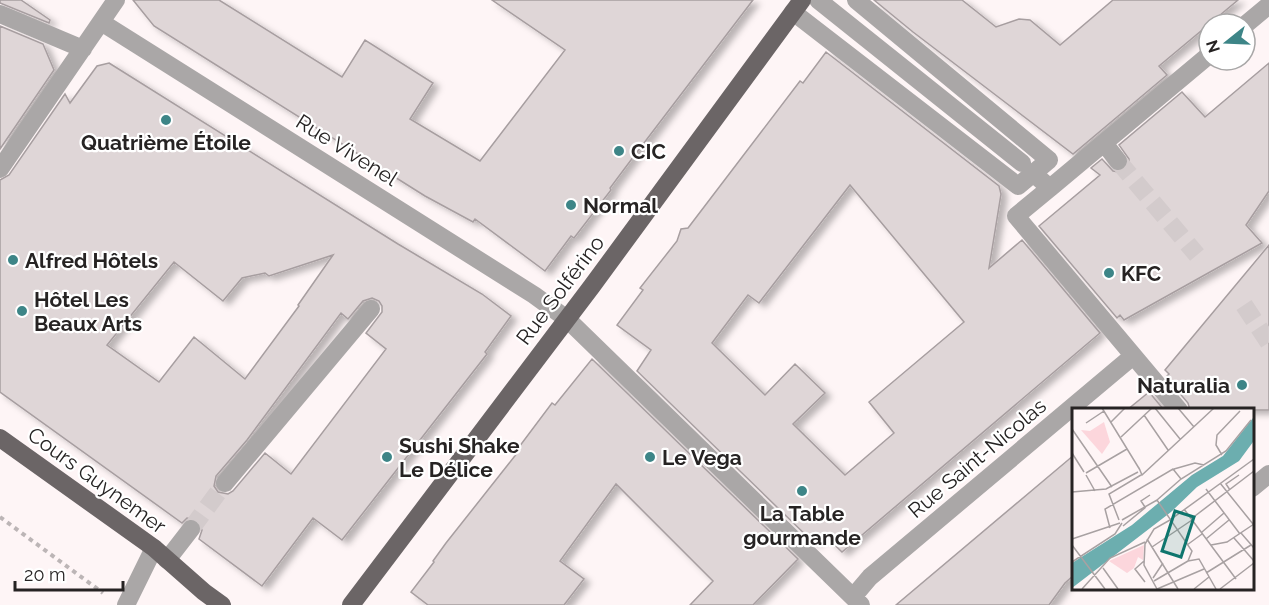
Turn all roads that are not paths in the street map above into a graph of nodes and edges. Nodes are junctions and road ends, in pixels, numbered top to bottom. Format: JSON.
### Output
{"nodes":[{"id":1,"x":117,"y":0,"type":"edge"},
{"id":2,"x":818,"y":0,"type":"edge"},
{"id":3,"x":856,"y":0,"type":"edge"},
{"id":4,"x":1269,"y":5,"type":"edge"},
{"id":5,"x":798,"y":6,"type":"edge"},
{"id":6,"x":0,"y":14,"type":"edge"},
{"id":7,"x":1257,"y":15,"type":"edge"},
{"id":8,"x":101,"y":22,"type":"junction"},
{"id":9,"x":83,"y":49,"type":"junction"},
{"id":10,"x":1197,"y":65,"type":"edge"},
{"id":11,"x":1104,"y":142,"type":"junction"},
{"id":12,"x":1118,"y":161,"type":"tunnel mouth"},
{"id":13,"x":1028,"y":168,"type":"junction"},
{"id":14,"x":0,"y":169,"type":"edge"},
{"id":15,"x":1050,"y":188,"type":"junction"},
{"id":16,"x":371,"y":309,"type":"dead end"},
{"id":17,"x":567,"y":319,"type":"junction"},
{"id":18,"x":1133,"y":356,"type":"junction"},
{"id":19,"x":1177,"y":408,"type":"edge"},
{"id":20,"x":0,"y":438,"type":"edge"},
{"id":21,"x":1269,"y":474,"type":"edge"},
{"id":22,"x":225,"y":483,"type":"tunnel mouth"},
{"id":23,"x":1254,"y":486,"type":"edge"},
{"id":24,"x":191,"y":530,"type":"tunnel mouth"},
{"id":25,"x":161,"y":554,"type":"junction"},
{"id":26,"x":857,"y":601,"type":"edge"},
{"id":27,"x":126,"y":605,"type":"edge"},
{"id":28,"x":222,"y":605,"type":"edge"},
{"id":29,"x":351,"y":605,"type":"edge"}],
"edges":[{"from":1,"to":8,"type":"street"},
{"from":2,"to":13,"type":"street"},
{"from":3,"to":13,"type":"street"},
{"from":4,"to":7,"type":"street"},
{"from":5,"to":13,"type":"street"},
{"from":5,"to":17,"type":"main road","name":"Rue Solférino"},
{"from":6,"to":9,"type":"street"},
{"from":8,"to":9,"type":"street"},
{"from":8,"to":17,"type":"street","name":"Rue Vivenel"},
{"from":9,"to":14,"type":"street"},
{"from":10,"to":11,"type":"street"},
{"from":11,"to":12,"type":"street"},
{"from":11,"to":15,"type":"street"},
{"from":13,"to":15,"type":"street"},
{"from":15,"to":18,"type":"street"},
{"from":16,"to":22,"type":"street"},
{"from":17,"to":26,"type":"street","name":"Rue Vivenel"},
{"from":17,"to":29,"type":"main road","name":"Rue Solférino"},
{"from":18,"to":19,"type":"street"},
{"from":18,"to":26,"type":"street","name":"Rue Saint-Nicolas"},
{"from":20,"to":25,"type":"main road","name":"Cours Guynemer"},
{"from":21,"to":23,"type":"street"},
{"from":24,"to":25,"type":"street"},
{"from":25,"to":27,"type":"street"},
{"from":25,"to":28,"type":"main road","name":"Cours Guynemer"}]}
